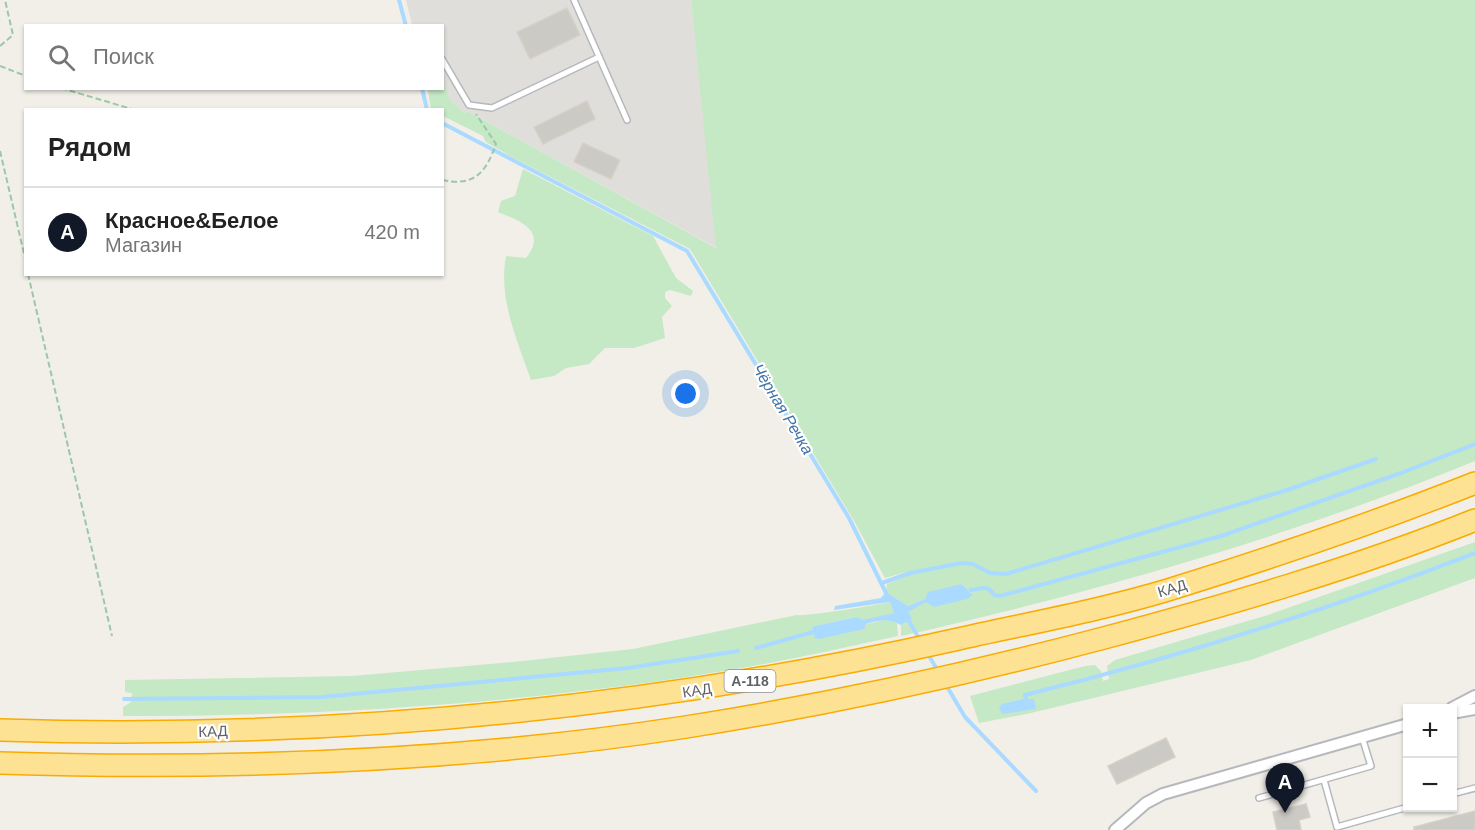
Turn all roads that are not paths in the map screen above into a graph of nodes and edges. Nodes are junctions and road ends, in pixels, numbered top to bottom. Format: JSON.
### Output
{"nodes":[{"id":1,"x":574,"y":0,"type":"edge"},
{"id":2,"x":599,"y":57,"type":"junction"},
{"id":3,"x":444,"y":62,"type":"edge"},
{"id":4,"x":627,"y":120,"type":"dead end"},
{"id":5,"x":1475,"y":483,"type":"edge"},
{"id":6,"x":1475,"y":520,"type":"edge"},
{"id":7,"x":1475,"y":696,"type":"edge"},
{"id":8,"x":1457,"y":708,"type":"edge"},
{"id":9,"x":1475,"y":709,"type":"edge"},
{"id":10,"x":1457,"y":711,"type":"edge"},
{"id":11,"x":1403,"y":725,"type":"edge"},
{"id":12,"x":0,"y":730,"type":"edge"},
{"id":13,"x":1362,"y":737,"type":"junction"},
{"id":14,"x":0,"y":763,"type":"edge"},
{"id":15,"x":1324,"y":780,"type":"junction"},
{"id":16,"x":1475,"y":788,"type":"edge"},
{"id":17,"x":1457,"y":793,"type":"edge"},
{"id":18,"x":1259,"y":798,"type":"dead end"},
{"id":19,"x":1403,"y":808,"type":"edge"},
{"id":20,"x":1115,"y":830,"type":"edge"}],
"edges":[{"from":1,"to":2,"type":"lane"},
{"from":2,"to":3,"type":"lane"},
{"from":2,"to":4,"type":"lane"},
{"from":5,"to":12,"type":"highway","name":"КАД","number":"А-118"},
{"from":6,"to":14,"type":"highway","name":"КАД","number":"А-118"},
{"from":7,"to":8,"type":"street"},
{"from":9,"to":10,"type":"street"},
{"from":11,"to":13,"type":"street"},
{"from":13,"to":15,"type":"lane"},
{"from":13,"to":20,"type":"street"},
{"from":15,"to":18,"type":"lane"},
{"from":15,"to":19,"type":"lane"},
{"from":16,"to":17,"type":"lane"}]}
